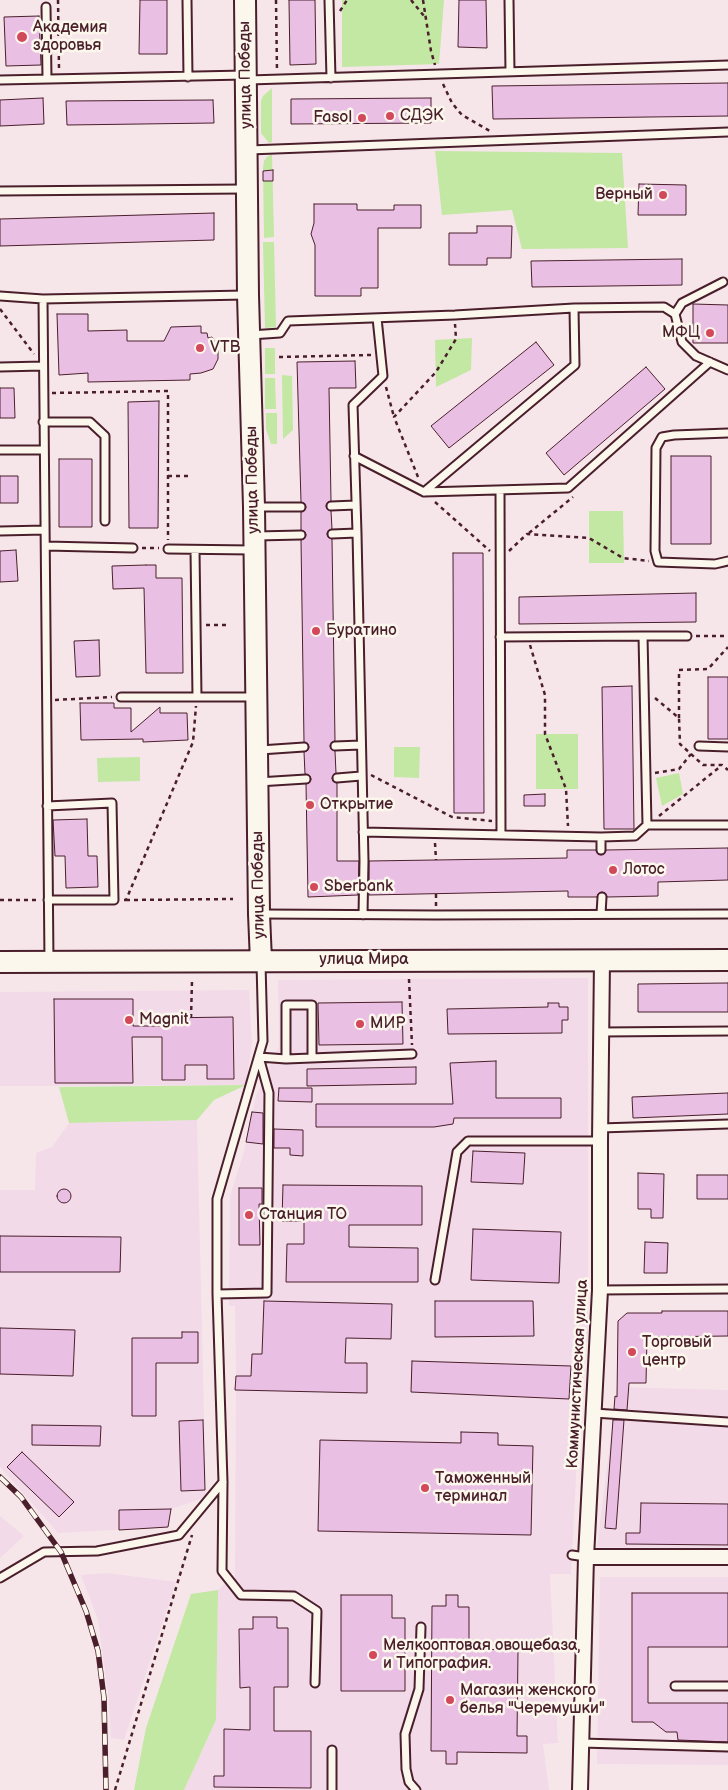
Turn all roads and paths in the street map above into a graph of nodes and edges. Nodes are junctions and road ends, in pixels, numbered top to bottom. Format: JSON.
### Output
{"nodes":[{"id":1,"x":58,"y":0,"type":"edge"},
{"id":2,"x":187,"y":0,"type":"edge"},
{"id":3,"x":245,"y":0,"type":"edge"},
{"id":4,"x":276,"y":0,"type":"edge"},
{"id":5,"x":329,"y":0,"type":"edge"},
{"id":6,"x":411,"y":0,"type":"edge"},
{"id":7,"x":423,"y":0,"type":"edge"},
{"id":8,"x":509,"y":0,"type":"edge"},
{"id":9,"x":46,"y":7,"type":"dead end"},
{"id":10,"x":425,"y":17,"type":"junction"},
{"id":11,"x":728,"y":65,"type":"edge"},
{"id":12,"x":510,"y":72,"type":"junction"},
{"id":13,"x":438,"y":74,"type":"junction"},
{"id":14,"x":188,"y":77,"type":"junction"},
{"id":15,"x":59,"y":78,"type":"junction"},
{"id":16,"x":246,"y":78,"type":"junction"},
{"id":17,"x":330,"y":78,"type":"junction"},
{"id":18,"x":47,"y":79,"type":"junction"},
{"id":19,"x":0,"y":80,"type":"edge"},
{"id":20,"x":277,"y":80,"type":"junction"},
{"id":21,"x":728,"y":132,"type":"edge"},
{"id":22,"x":509,"y":140,"type":"junction"},
{"id":23,"x":247,"y":150,"type":"junction"},
{"id":24,"x":247,"y":189,"type":"junction"},
{"id":25,"x":0,"y":191,"type":"edge"},
{"id":26,"x":723,"y":282,"type":"dead end"},
{"id":27,"x":248,"y":295,"type":"junction"},
{"id":28,"x":0,"y":296,"type":"edge"},
{"id":29,"x":42,"y":299,"type":"junction"},
{"id":30,"x":574,"y":308,"type":"junction"},
{"id":31,"x":0,"y":310,"type":"edge"},
{"id":32,"x":675,"y":314,"type":"junction"},
{"id":33,"x":454,"y":315,"type":"junction"},
{"id":34,"x":378,"y":318,"type":"junction"},
{"id":35,"x":250,"y":335,"type":"junction"},
{"id":36,"x":380,"y":354,"type":"junction"},
{"id":37,"x":279,"y":357,"type":"dead end"},
{"id":38,"x":710,"y":362,"type":"junction"},
{"id":39,"x":43,"y":366,"type":"junction"},
{"id":40,"x":0,"y":367,"type":"edge"},
{"id":41,"x":728,"y":370,"type":"edge"},
{"id":42,"x":383,"y":376,"type":"junction"},
{"id":43,"x":43,"y":393,"type":"junction"},
{"id":44,"x":394,"y":417,"type":"junction"},
{"id":45,"x":44,"y":422,"type":"junction"},
{"id":46,"x":728,"y":433,"type":"edge"},
{"id":47,"x":0,"y":450,"type":"edge"},
{"id":48,"x":44,"y":450,"type":"junction"},
{"id":49,"x":354,"y":456,"type":"junction"},
{"id":50,"x":168,"y":476,"type":"junction"},
{"id":51,"x":188,"y":476,"type":"dead end"},
{"id":52,"x":500,"y":490,"type":"junction"},
{"id":53,"x":424,"y":492,"type":"junction"},
{"id":54,"x":579,"y":492,"type":"dead end"},
{"id":55,"x":356,"y":505,"type":"junction"},
{"id":56,"x":331,"y":506,"type":"dead end"},
{"id":57,"x":254,"y":507,"type":"junction"},
{"id":58,"x":301,"y":507,"type":"dead end"},
{"id":59,"x":105,"y":521,"type":"dead end"},
{"id":60,"x":45,"y":530,"type":"junction"},
{"id":61,"x":0,"y":531,"type":"edge"},
{"id":62,"x":357,"y":533,"type":"junction"},
{"id":63,"x":332,"y":534,"type":"dead end"},
{"id":64,"x":528,"y":534,"type":"junction"},
{"id":65,"x":301,"y":535,"type":"dead end"},
{"id":66,"x":254,"y":543,"type":"junction"},
{"id":67,"x":46,"y":546,"type":"junction"},
{"id":68,"x":133,"y":548,"type":"dead end"},
{"id":69,"x":146,"y":548,"type":"dead end"},
{"id":70,"x":156,"y":548,"type":"dead end"},
{"id":71,"x":168,"y":549,"type":"joint"},
{"id":72,"x":195,"y":550,"type":"junction"},
{"id":73,"x":500,"y":560,"type":"junction"},
{"id":74,"x":728,"y":561,"type":"edge"},
{"id":75,"x":658,"y":562,"type":"junction"},
{"id":76,"x":229,"y":625,"type":"dead end"},
{"id":77,"x":196,"y":626,"type":"junction"},
{"id":78,"x":643,"y":636,"type":"junction"},
{"id":79,"x":687,"y":636,"type":"joint"},
{"id":80,"x":728,"y":636,"type":"edge"},
{"id":81,"x":500,"y":637,"type":"junction"},
{"id":82,"x":528,"y":637,"type":"junction"},
{"id":83,"x":728,"y":647,"type":"edge"},
{"id":84,"x":644,"y":689,"type":"junction"},
{"id":85,"x":121,"y":697,"type":"joint"},
{"id":86,"x":197,"y":697,"type":"junction"},
{"id":87,"x":257,"y":697,"type":"junction"},
{"id":88,"x":46,"y":700,"type":"junction"},
{"id":89,"x":679,"y":718,"type":"junction"},
{"id":90,"x":361,"y":745,"type":"junction"},
{"id":91,"x":335,"y":746,"type":"dead end"},
{"id":92,"x":699,"y":746,"type":"dead end"},
{"id":93,"x":304,"y":747,"type":"dead end"},
{"id":94,"x":728,"y":747,"type":"edge"},
{"id":95,"x":257,"y":750,"type":"junction"},
{"id":96,"x":691,"y":754,"type":"junction"},
{"id":97,"x":722,"y":765,"type":"junction"},
{"id":98,"x":728,"y":770,"type":"edge"},
{"id":99,"x":361,"y":773,"type":"junction"},
{"id":100,"x":646,"y":775,"type":"junction"},
{"id":101,"x":337,"y":778,"type":"dead end"},
{"id":102,"x":306,"y":779,"type":"dead end"},
{"id":103,"x":258,"y":782,"type":"junction"},
{"id":104,"x":47,"y":806,"type":"junction"},
{"id":105,"x":501,"y":822,"type":"junction"},
{"id":106,"x":728,"y":825,"type":"edge"},
{"id":107,"x":647,"y":826,"type":"junction"},
{"id":108,"x":363,"y":832,"type":"junction"},
{"id":109,"x":435,"y":834,"type":"junction"},
{"id":110,"x":501,"y":835,"type":"junction"},
{"id":111,"x":568,"y":836,"type":"junction"},
{"id":112,"x":601,"y":837,"type":"junction"},
{"id":113,"x":601,"y":850,"type":"dead end"},
{"id":114,"x":436,"y":860,"type":"dead end"},
{"id":115,"x":602,"y":897,"type":"dead end"},
{"id":116,"x":233,"y":899,"type":"dead end"},
{"id":117,"x":0,"y":900,"type":"edge"},
{"id":118,"x":48,"y":900,"type":"junction"},
{"id":119,"x":114,"y":900,"type":"junction"},
{"id":120,"x":126,"y":900,"type":"junction"},
{"id":121,"x":259,"y":914,"type":"junction"},
{"id":122,"x":601,"y":914,"type":"junction"},
{"id":123,"x":728,"y":914,"type":"edge"},
{"id":124,"x":363,"y":915,"type":"junction"},
{"id":125,"x":261,"y":960,"type":"junction"},
{"id":126,"x":602,"y":960,"type":"junction"},
{"id":127,"x":728,"y":960,"type":"edge"},
{"id":128,"x":48,"y":961,"type":"junction"},
{"id":129,"x":0,"y":962,"type":"edge"},
{"id":130,"x":409,"y":979,"type":"dead end"},
{"id":131,"x":192,"y":981,"type":"dead end"},
{"id":132,"x":191,"y":1018,"type":"dead end"},
{"id":133,"x":601,"y":1032,"type":"junction"},
{"id":134,"x":728,"y":1032,"type":"edge"},
{"id":135,"x":412,"y":1054,"type":"joint"},
{"id":136,"x":259,"y":1057,"type":"junction"},
{"id":137,"x":312,"y":1058,"type":"junction"},
{"id":138,"x":286,"y":1059,"type":"junction"},
{"id":139,"x":728,"y":1124,"type":"edge"},
{"id":140,"x":600,"y":1135,"type":"junction"},
{"id":141,"x":435,"y":1280,"type":"dead end"},
{"id":142,"x":728,"y":1289,"type":"edge"},
{"id":143,"x":600,"y":1290,"type":"junction"},
{"id":144,"x":217,"y":1294,"type":"junction"},
{"id":145,"x":594,"y":1413,"type":"junction"},
{"id":146,"x":728,"y":1422,"type":"edge"},
{"id":147,"x":223,"y":1482,"type":"junction"},
{"id":148,"x":200,"y":1509,"type":"junction"},
{"id":149,"x":572,"y":1555,"type":"dead end"},
{"id":150,"x":586,"y":1557,"type":"junction"},
{"id":151,"x":728,"y":1557,"type":"edge"},
{"id":152,"x":0,"y":1578,"type":"edge"},
{"id":153,"x":421,"y":1627,"type":"dead end"},
{"id":154,"x":315,"y":1683,"type":"dead end"},
{"id":155,"x":675,"y":1686,"type":"dead end"},
{"id":156,"x":728,"y":1686,"type":"edge"},
{"id":157,"x":582,"y":1743,"type":"junction"},
{"id":158,"x":728,"y":1747,"type":"edge"},
{"id":159,"x":332,"y":1750,"type":"dead end"},
{"id":160,"x":115,"y":1790,"type":"edge"},
{"id":161,"x":332,"y":1790,"type":"edge"},
{"id":162,"x":416,"y":1790,"type":"edge"},
{"id":163,"x":580,"y":1790,"type":"edge"}],
"edges":[{"from":1,"to":15,"type":"path"},
{"from":2,"to":14,"type":"lane"},
{"from":3,"to":16,"type":"main road","name":"улица Победы"},
{"from":4,"to":20,"type":"path"},
{"from":5,"to":17,"type":"lane"},
{"from":6,"to":10,"type":"path"},
{"from":7,"to":10,"type":"path"},
{"from":8,"to":12,"type":"lane"},
{"from":9,"to":18,"type":"lane"},
{"from":10,"to":13,"type":"path"},
{"from":11,"to":12,"type":"lane"},
{"from":12,"to":13,"type":"lane"},
{"from":13,"to":17,"type":"lane"},
{"from":13,"to":22,"type":"path"},
{"from":14,"to":15,"type":"lane"},
{"from":14,"to":16,"type":"lane"},
{"from":15,"to":18,"type":"lane"},
{"from":16,"to":20,"type":"lane"},
{"from":16,"to":23,"type":"main road","name":"улица Победы"},
{"from":17,"to":20,"type":"lane"},
{"from":18,"to":19,"type":"lane"},
{"from":21,"to":22,"type":"lane"},
{"from":22,"to":23,"type":"lane"},
{"from":23,"to":24,"type":"main road","name":"улица Победы"},
{"from":24,"to":25,"type":"lane"},
{"from":24,"to":27,"type":"main road","name":"улица Победы"},
{"from":26,"to":32,"type":"lane"},
{"from":27,"to":29,"type":"lane"},
{"from":27,"to":35,"type":"main road","name":"улица Победы"},
{"from":28,"to":29,"type":"lane"},
{"from":29,"to":39,"type":"lane"},
{"from":30,"to":32,"type":"lane"},
{"from":30,"to":33,"type":"lane"},
{"from":30,"to":53,"type":"lane"},
{"from":31,"to":39,"type":"path"},
{"from":32,"to":38,"type":"lane"},
{"from":33,"to":34,"type":"lane"},
{"from":33,"to":44,"type":"path"},
{"from":34,"to":35,"type":"lane"},
{"from":34,"to":36,"type":"lane"},
{"from":35,"to":57,"type":"main road","name":"улица Победы"},
{"from":36,"to":37,"type":"path"},
{"from":36,"to":42,"type":"lane"},
{"from":38,"to":41,"type":"lane"},
{"from":38,"to":52,"type":"lane"},
{"from":39,"to":40,"type":"lane"},
{"from":39,"to":43,"type":"lane"},
{"from":42,"to":44,"type":"path"},
{"from":42,"to":49,"type":"lane"},
{"from":43,"to":45,"type":"lane"},
{"from":43,"to":50,"type":"path"},
{"from":44,"to":53,"type":"path"},
{"from":45,"to":48,"type":"lane"},
{"from":45,"to":59,"type":"lane"},
{"from":46,"to":75,"type":"lane"},
{"from":47,"to":48,"type":"lane"},
{"from":48,"to":60,"type":"lane"},
{"from":49,"to":53,"type":"lane"},
{"from":49,"to":55,"type":"lane"},
{"from":50,"to":51,"type":"path"},
{"from":50,"to":71,"type":"path"},
{"from":52,"to":53,"type":"lane"},
{"from":52,"to":73,"type":"lane"},
{"from":53,"to":73,"type":"path"},
{"from":54,"to":64,"type":"path"},
{"from":55,"to":56,"type":"lane"},
{"from":55,"to":62,"type":"lane"},
{"from":57,"to":58,"type":"lane"},
{"from":57,"to":66,"type":"main road","name":"улица Победы"},
{"from":60,"to":61,"type":"lane"},
{"from":60,"to":67,"type":"lane"},
{"from":62,"to":63,"type":"lane"},
{"from":62,"to":90,"type":"lane"},
{"from":64,"to":73,"type":"path"},
{"from":64,"to":75,"type":"path"},
{"from":65,"to":66,"type":"lane"},
{"from":66,"to":72,"type":"lane"},
{"from":66,"to":87,"type":"main road","name":"улица Победы"},
{"from":67,"to":68,"type":"lane"},
{"from":67,"to":88,"type":"lane"},
{"from":69,"to":70,"type":"path"},
{"from":71,"to":72,"type":"lane"},
{"from":72,"to":77,"type":"lane"},
{"from":73,"to":81,"type":"lane"},
{"from":74,"to":75,"type":"lane"},
{"from":76,"to":77,"type":"path"},
{"from":77,"to":86,"type":"lane"},
{"from":78,"to":79,"type":"lane"},
{"from":78,"to":82,"type":"lane"},
{"from":78,"to":84,"type":"lane"},
{"from":79,"to":80,"type":"path"},
{"from":81,"to":82,"type":"lane"},
{"from":81,"to":105,"type":"lane"},
{"from":82,"to":111,"type":"path"},
{"from":83,"to":89,"type":"path"},
{"from":84,"to":89,"type":"path"},
{"from":84,"to":100,"type":"lane"},
{"from":85,"to":86,"type":"lane"},
{"from":85,"to":88,"type":"path"},
{"from":86,"to":87,"type":"lane"},
{"from":86,"to":120,"type":"path"},
{"from":87,"to":95,"type":"main road","name":"улица Победы"},
{"from":88,"to":104,"type":"lane"},
{"from":89,"to":96,"type":"path"},
{"from":90,"to":91,"type":"lane"},
{"from":90,"to":99,"type":"lane"},
{"from":92,"to":94,"type":"lane"},
{"from":93,"to":95,"type":"lane"},
{"from":95,"to":103,"type":"main road","name":"улица Победы"},
{"from":96,"to":97,"type":"path"},
{"from":96,"to":100,"type":"path"},
{"from":97,"to":98,"type":"path"},
{"from":97,"to":107,"type":"path"},
{"from":99,"to":101,"type":"lane"},
{"from":99,"to":105,"type":"path"},
{"from":99,"to":108,"type":"lane"},
{"from":100,"to":107,"type":"lane"},
{"from":102,"to":103,"type":"lane"},
{"from":103,"to":121,"type":"main road","name":"улица Победы"},
{"from":104,"to":118,"type":"lane"},
{"from":104,"to":119,"type":"lane"},
{"from":105,"to":110,"type":"lane"},
{"from":106,"to":107,"type":"lane"},
{"from":107,"to":112,"type":"lane"},
{"from":108,"to":109,"type":"lane"},
{"from":108,"to":124,"type":"lane"},
{"from":109,"to":110,"type":"lane"},
{"from":109,"to":114,"type":"path"},
{"from":110,"to":111,"type":"lane"},
{"from":111,"to":112,"type":"lane"},
{"from":112,"to":113,"type":"lane"},
{"from":115,"to":122,"type":"lane"},
{"from":116,"to":120,"type":"path"},
{"from":117,"to":118,"type":"path"},
{"from":118,"to":119,"type":"lane"},
{"from":118,"to":128,"type":"lane"},
{"from":119,"to":120,"type":"path"},
{"from":121,"to":124,"type":"lane"},
{"from":121,"to":125,"type":"main road","name":"улица Победы"},
{"from":122,"to":123,"type":"lane"},
{"from":122,"to":124,"type":"lane"},
{"from":125,"to":126,"type":"main road","name":"улица Мира"},
{"from":125,"to":128,"type":"main road","name":"улица Мира"},
{"from":125,"to":136,"type":"lane"},
{"from":126,"to":127,"type":"main road","name":"улица Мира"},
{"from":126,"to":133,"type":"street","name":"Коммунистическая улица"},
{"from":128,"to":129,"type":"main road","name":"улица Мира"},
{"from":130,"to":135,"type":"path"},
{"from":131,"to":132,"type":"path"},
{"from":133,"to":134,"type":"lane"},
{"from":133,"to":140,"type":"street","name":"Коммунистическая улица"},
{"from":135,"to":137,"type":"lane"},
{"from":136,"to":138,"type":"lane"},
{"from":136,"to":144,"type":"lane"},
{"from":136,"to":144,"type":"lane"},
{"from":137,"to":138,"type":"lane"},
{"from":137,"to":138,"type":"lane"},
{"from":139,"to":140,"type":"lane"},
{"from":140,"to":141,"type":"lane"},
{"from":140,"to":143,"type":"street","name":"Коммунистическая улица"},
{"from":142,"to":143,"type":"lane"},
{"from":143,"to":145,"type":"street","name":"Коммунистическая улица"},
{"from":144,"to":147,"type":"lane"},
{"from":145,"to":146,"type":"lane"},
{"from":145,"to":150,"type":"street","name":"Коммунистическая улица"},
{"from":147,"to":148,"type":"lane"},
{"from":147,"to":154,"type":"lane"},
{"from":148,"to":152,"type":"lane"},
{"from":148,"to":160,"type":"path"},
{"from":149,"to":150,"type":"lane"},
{"from":150,"to":151,"type":"street"},
{"from":150,"to":157,"type":"street","name":"Коммунистическая улица"},
{"from":153,"to":162,"type":"lane"},
{"from":155,"to":156,"type":"lane"},
{"from":157,"to":158,"type":"lane"},
{"from":157,"to":163,"type":"street","name":"Коммунистическая улица"},
{"from":159,"to":161,"type":"lane"}]}
